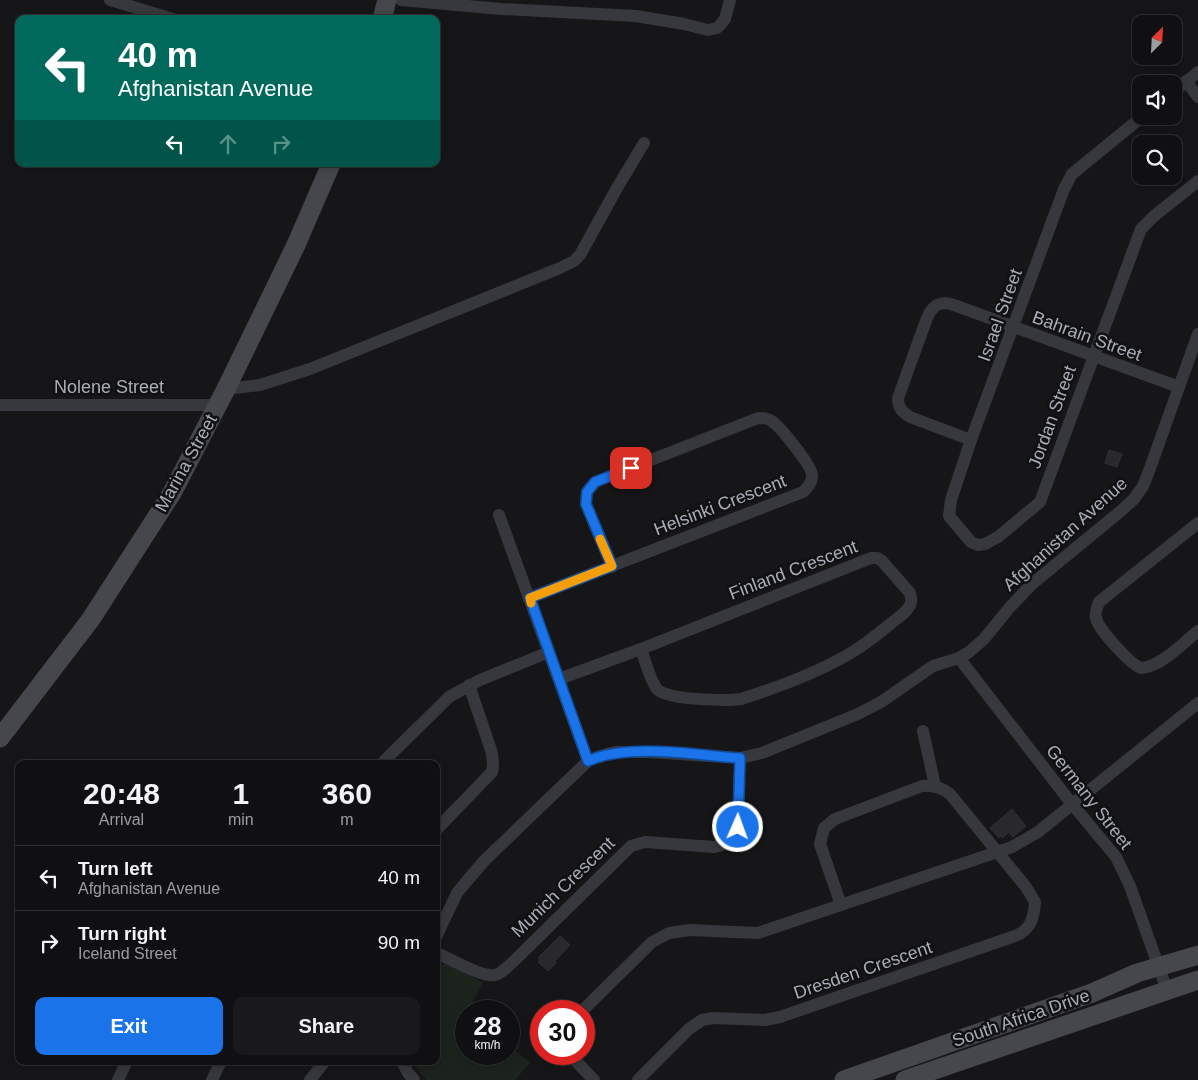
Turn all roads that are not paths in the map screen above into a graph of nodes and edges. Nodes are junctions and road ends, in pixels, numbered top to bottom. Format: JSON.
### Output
{"nodes":[{"id":1,"x":110,"y":0,"type":"edge"},
{"id":2,"x":387,"y":0,"type":"edge"},
{"id":3,"x":401,"y":0,"type":"edge"},
{"id":4,"x":730,"y":0,"type":"edge"},
{"id":5,"x":436,"y":2,"type":"edge"},
{"id":6,"x":159,"y":15,"type":"edge"},
{"id":7,"x":383,"y":15,"type":"edge"},
{"id":8,"x":1198,"y":72,"type":"edge"},
{"id":9,"x":1186,"y":81,"type":"junction"},
{"id":10,"x":1182,"y":85,"type":"edge"},
{"id":11,"x":1198,"y":97,"type":"edge"},
{"id":12,"x":1132,"y":125,"type":"edge"},
{"id":13,"x":644,"y":143,"type":"dead end"},
{"id":14,"x":330,"y":167,"type":"edge"},
{"id":15,"x":1198,"y":181,"type":"edge"},
{"id":16,"x":1014,"y":328,"type":"junction"},
{"id":17,"x":1198,"y":334,"type":"edge"},
{"id":18,"x":1093,"y":357,"type":"junction"},
{"id":19,"x":1179,"y":387,"type":"junction"},
{"id":20,"x":222,"y":397,"type":"junction"},
{"id":21,"x":0,"y":405,"type":"edge"},
{"id":22,"x":971,"y":440,"type":"junction"},
{"id":23,"x":499,"y":515,"type":"dead end"},
{"id":24,"x":1198,"y":523,"type":"edge"},
{"id":25,"x":978,"y":545,"type":"joint"},
{"id":26,"x":612,"y":566,"type":"junction"},
{"id":27,"x":530,"y":598,"type":"junction"},
{"id":28,"x":1198,"y":631,"type":"edge"},
{"id":29,"x":641,"y":649,"type":"junction"},
{"id":30,"x":548,"y":652,"type":"junction"},
{"id":31,"x":963,"y":663,"type":"junction"},
{"id":32,"x":559,"y":679,"type":"junction"},
{"id":33,"x":469,"y":685,"type":"junction"},
{"id":34,"x":1198,"y":703,"type":"edge"},
{"id":35,"x":922,"y":732,"type":"dead end"},
{"id":36,"x":0,"y":738,"type":"edge"},
{"id":37,"x":740,"y":758,"type":"junction"},
{"id":38,"x":385,"y":760,"type":"edge"},
{"id":39,"x":588,"y":761,"type":"junction"},
{"id":40,"x":935,"y":786,"type":"junction"},
{"id":41,"x":1072,"y":804,"type":"junction"},
{"id":42,"x":440,"y":826,"type":"edge"},
{"id":43,"x":997,"y":852,"type":"junction"},
{"id":44,"x":842,"y":905,"type":"junction"},
{"id":45,"x":440,"y":929,"type":"edge"},
{"id":46,"x":440,"y":955,"type":"edge"},
{"id":47,"x":1198,"y":955,"type":"edge"},
{"id":48,"x":1158,"y":966,"type":"junction"},
{"id":49,"x":1198,"y":980,"type":"edge"},
{"id":50,"x":1167,"y":990,"type":"junction"},
{"id":51,"x":593,"y":1000,"type":"edge"},
{"id":52,"x":125,"y":1065,"type":"edge"},
{"id":53,"x":219,"y":1065,"type":"edge"},
{"id":54,"x":322,"y":1065,"type":"edge"},
{"id":55,"x":404,"y":1065,"type":"edge"},
{"id":56,"x":580,"y":1065,"type":"edge"},
{"id":57,"x":118,"y":1080,"type":"edge"},
{"id":58,"x":212,"y":1080,"type":"edge"},
{"id":59,"x":310,"y":1080,"type":"edge"},
{"id":60,"x":414,"y":1080,"type":"edge"},
{"id":61,"x":594,"y":1080,"type":"edge"},
{"id":62,"x":638,"y":1080,"type":"edge"},
{"id":63,"x":844,"y":1080,"type":"edge"},
{"id":64,"x":905,"y":1080,"type":"edge"}],
"edges":[{"from":1,"to":6,"type":"street"},
{"from":2,"to":7,"type":"street"},
{"from":3,"to":5,"type":"street"},
{"from":4,"to":5,"type":"street"},
{"from":8,"to":9,"type":"street"},
{"from":9,"to":10,"type":"street"},
{"from":9,"to":11,"type":"street"},
{"from":12,"to":16,"type":"street","name":"Israel Street"},
{"from":13,"to":20,"type":"street","name":"Nolene Street"},
{"from":14,"to":20,"type":"street","name":"Marina Street"},
{"from":15,"to":18,"type":"street","name":"Jordan Street"},
{"from":16,"to":18,"type":"street","name":"Bahrain Street"},
{"from":16,"to":22,"type":"street","name":"Israel Street"},
{"from":16,"to":22,"type":"street","name":"Bahrain Street"},
{"from":17,"to":19,"type":"street","name":"Afghanistan Avenue"},
{"from":18,"to":19,"type":"street","name":"Bahrain Street"},
{"from":18,"to":25,"type":"street","name":"Jordan Street"},
{"from":19,"to":31,"type":"street","name":"Afghanistan Avenue"},
{"from":20,"to":21,"type":"street","name":"Nolene Street"},
{"from":20,"to":36,"type":"street","name":"Marina Street"},
{"from":22,"to":25,"type":"street","name":"Israel Street"},
{"from":23,"to":27,"type":"street"},
{"from":24,"to":28,"type":"street"},
{"from":26,"to":26,"type":"street","name":"Helsinki Crescent"},
{"from":26,"to":27,"type":"street","name":"Helsinki Crescent"},
{"from":27,"to":30,"type":"street"},
{"from":29,"to":29,"type":"street","name":"Finland Crescent"},
{"from":29,"to":32,"type":"street","name":"Finland Crescent"},
{"from":30,"to":32,"type":"street"},
{"from":30,"to":33,"type":"street"},
{"from":31,"to":37,"type":"street","name":"Afghanistan Avenue"},
{"from":31,"to":41,"type":"street","name":"Germany Street"},
{"from":32,"to":39,"type":"street"},
{"from":33,"to":38,"type":"street"},
{"from":33,"to":42,"type":"street"},
{"from":34,"to":41,"type":"street"},
{"from":35,"to":40,"type":"street"},
{"from":37,"to":39,"type":"street","name":"Afghanistan Avenue"},
{"from":37,"to":46,"type":"street","name":"Munich Crescent"},
{"from":39,"to":45,"type":"street","name":"Afghanistan Avenue"},
{"from":40,"to":43,"type":"street","name":"Dresden Crescent"},
{"from":40,"to":44,"type":"street"},
{"from":41,"to":43,"type":"street"},
{"from":41,"to":48,"type":"street","name":"Germany Street"},
{"from":43,"to":44,"type":"street"},
{"from":43,"to":62,"type":"street","name":"Dresden Crescent"},
{"from":44,"to":51,"type":"street"},
{"from":47,"to":48,"type":"street","name":"South Africa Drive"},
{"from":48,"to":50,"type":"street","name":"Germany Street"},
{"from":48,"to":63,"type":"street","name":"South Africa Drive"},
{"from":49,"to":50,"type":"street","name":"South Africa Drive"},
{"from":50,"to":64,"type":"street","name":"South Africa Drive"},
{"from":52,"to":57,"type":"street"},
{"from":53,"to":58,"type":"street"},
{"from":54,"to":59,"type":"street"},
{"from":55,"to":60,"type":"street"},
{"from":56,"to":61,"type":"street"}]}
